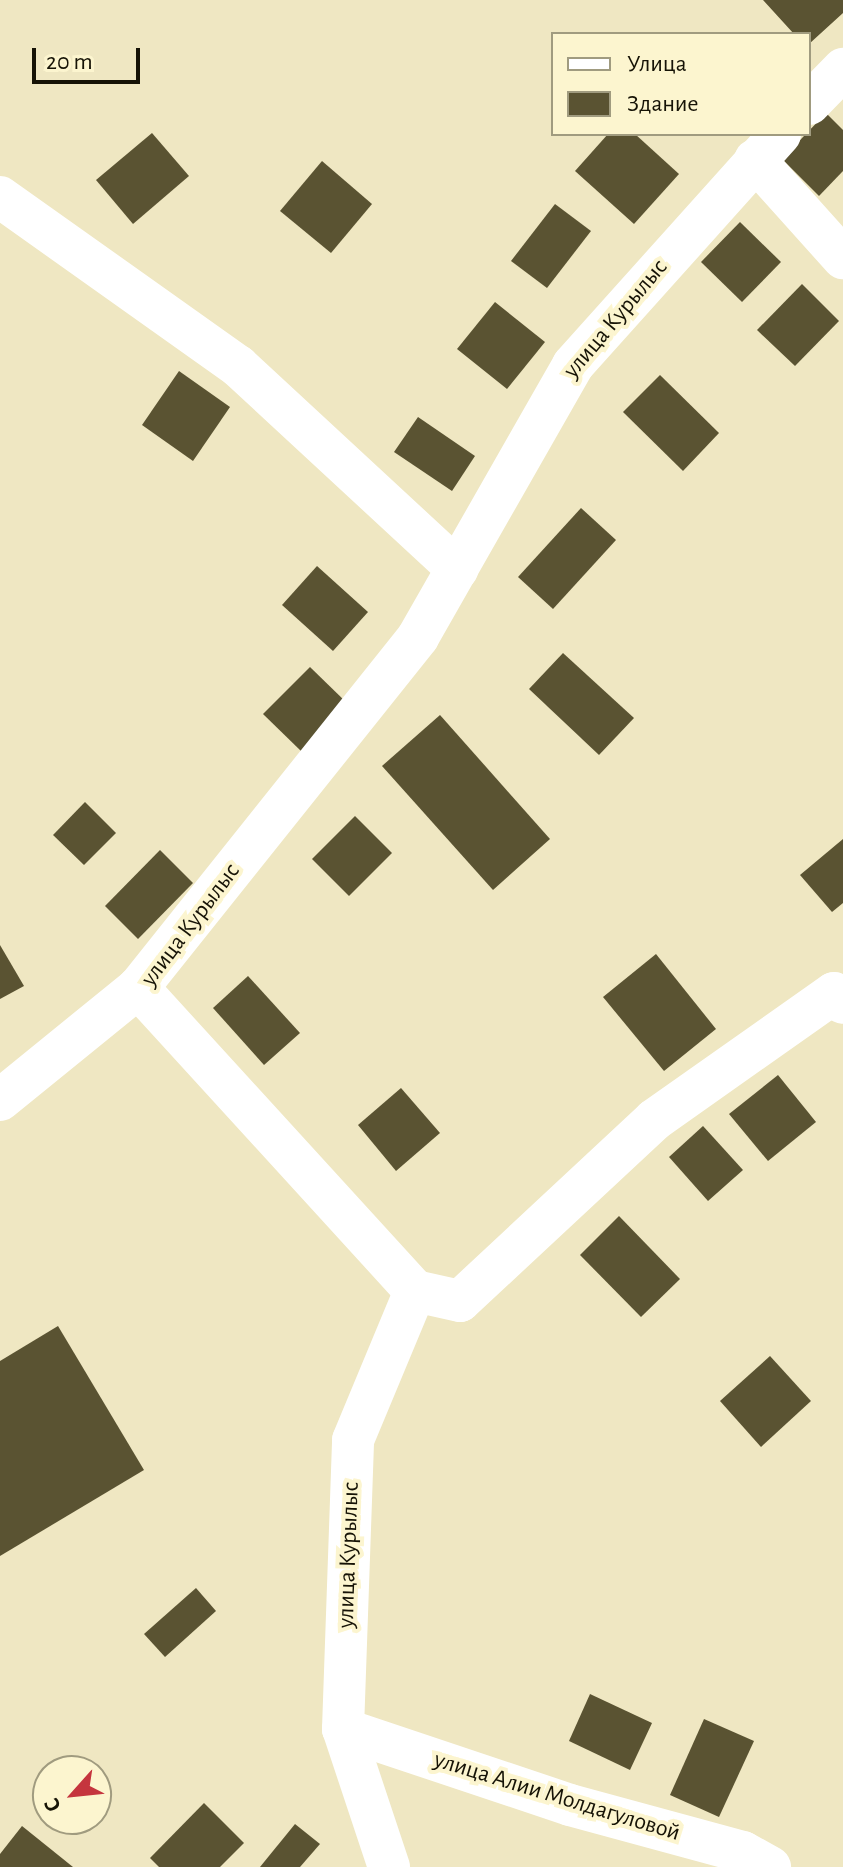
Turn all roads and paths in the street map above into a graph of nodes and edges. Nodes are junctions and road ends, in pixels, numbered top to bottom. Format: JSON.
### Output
{"nodes":[{"id":1,"x":843,"y":69,"type":"edge"},
{"id":2,"x":811,"y":102,"type":"edge"},
{"id":3,"x":767,"y":147,"type":"edge"},
{"id":4,"x":0,"y":197,"type":"edge"},
{"id":5,"x":843,"y":258,"type":"edge"},
{"id":6,"x":457,"y":569,"type":"junction"},
{"id":7,"x":138,"y":988,"type":"junction"},
{"id":8,"x":843,"y":1003,"type":"edge"},
{"id":9,"x":0,"y":1100,"type":"edge"},
{"id":10,"x":415,"y":1291,"type":"junction"},
{"id":11,"x":343,"y":1729,"type":"junction"},
{"id":12,"x":389,"y":1867,"type":"edge"},
{"id":13,"x":770,"y":1867,"type":"edge"}],
"edges":[{"from":1,"to":2,"type":"street"},
{"from":3,"to":5,"type":"street"},
{"from":3,"to":6,"type":"street","name":"улица Курылыс"},
{"from":4,"to":6,"type":"street"},
{"from":6,"to":7,"type":"street","name":"улица Курылыс"},
{"from":7,"to":9,"type":"street"},
{"from":7,"to":10,"type":"street","name":"улица Курылыс"},
{"from":8,"to":10,"type":"street"},
{"from":10,"to":11,"type":"street","name":"улица Курылыс"},
{"from":11,"to":12,"type":"street","name":"улица Курылыс"},
{"from":11,"to":13,"type":"street","name":"улица Алии Молдагуловой"}]}
